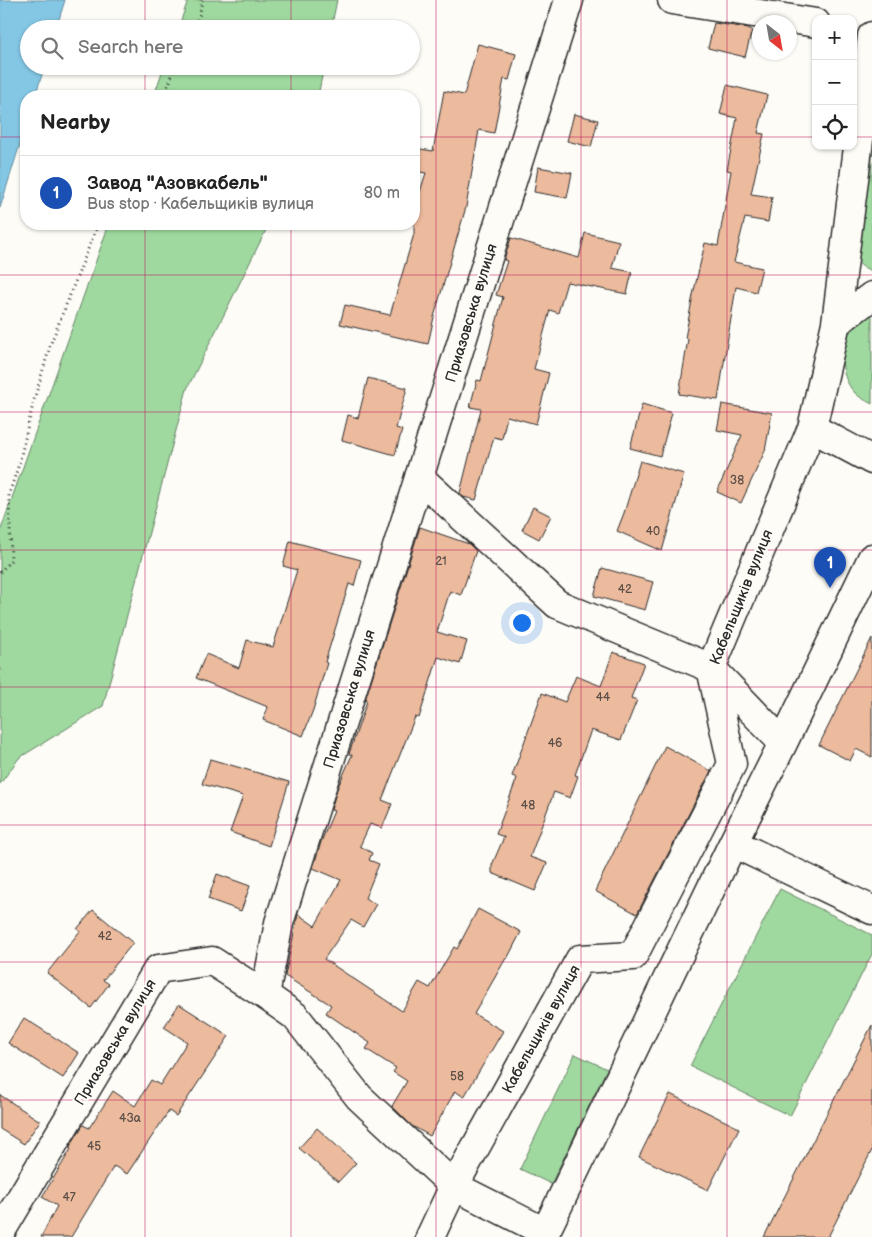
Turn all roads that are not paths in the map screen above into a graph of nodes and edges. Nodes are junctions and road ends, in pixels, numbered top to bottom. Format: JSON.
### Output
{"nodes":[{"id":1,"x":569,"y":0,"type":"edge"},
{"id":2,"x":672,"y":0,"type":"edge"},
{"id":3,"x":812,"y":22,"type":"edge"},
{"id":4,"x":857,"y":29,"type":"edge"},
{"id":5,"x":872,"y":32,"type":"edge"},
{"id":6,"x":872,"y":36,"type":"edge"},
{"id":7,"x":872,"y":296,"type":"edge"},
{"id":8,"x":836,"y":323,"type":"junction"},
{"id":9,"x":812,"y":428,"type":"junction"},
{"id":10,"x":872,"y":460,"type":"edge"},
{"id":11,"x":419,"y":477,"type":"junction"},
{"id":12,"x":872,"y":558,"type":"edge"},
{"id":13,"x":710,"y":668,"type":"junction"},
{"id":14,"x":783,"y":743,"type":"junction"},
{"id":15,"x":732,"y":843,"type":"junction"},
{"id":16,"x":872,"y":910,"type":"edge"},
{"id":17,"x":265,"y":995,"type":"junction"},
{"id":18,"x":454,"y":1186,"type":"junction"},
{"id":19,"x":0,"y":1233,"type":"edge"},
{"id":20,"x":544,"y":1235,"type":"edge"},
{"id":21,"x":430,"y":1237,"type":"edge"}],
"edges":[{"from":1,"to":11,"type":"street","name":"Приазовська вулиця"},
{"from":2,"to":3,"type":"street"},
{"from":4,"to":5,"type":"street"},
{"from":6,"to":8,"type":"street","name":"Кабельщиків вулиця"},
{"from":7,"to":8,"type":"street"},
{"from":8,"to":9,"type":"street","name":"Кабельщиків вулиця"},
{"from":9,"to":10,"type":"street"},
{"from":9,"to":13,"type":"street","name":"Кабельщиків вулиця"},
{"from":11,"to":13,"type":"street"},
{"from":11,"to":17,"type":"street","name":"Приазовська вулиця"},
{"from":12,"to":14,"type":"street"},
{"from":13,"to":14,"type":"street"},
{"from":13,"to":18,"type":"street","name":"Кабельщиків вулиця"},
{"from":14,"to":15,"type":"street"},
{"from":15,"to":16,"type":"street"},
{"from":15,"to":20,"type":"street"},
{"from":17,"to":18,"type":"street"},
{"from":17,"to":19,"type":"street","name":"Приазовська вулиця"},
{"from":18,"to":20,"type":"street"},
{"from":18,"to":21,"type":"street","name":"Кабельщиків вулиця"}]}
